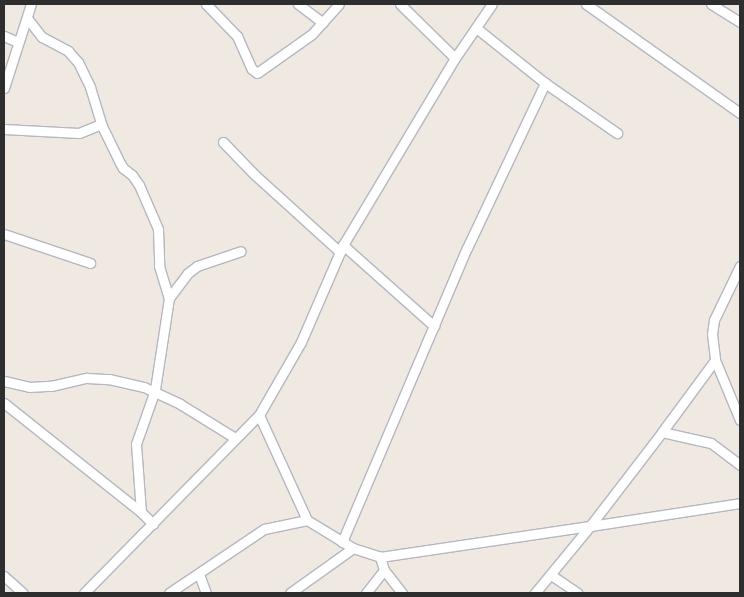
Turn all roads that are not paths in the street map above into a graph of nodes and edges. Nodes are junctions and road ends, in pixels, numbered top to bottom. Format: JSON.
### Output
{"nodes":[{"id":1,"x":31,"y":4,"type":"edge"},
{"id":2,"x":206,"y":4,"type":"edge"},
{"id":3,"x":298,"y":4,"type":"edge"},
{"id":4,"x":339,"y":4,"type":"edge"},
{"id":5,"x":400,"y":4,"type":"edge"},
{"id":6,"x":492,"y":4,"type":"edge"},
{"id":7,"x":586,"y":4,"type":"edge"},
{"id":8,"x":711,"y":4,"type":"edge"},
{"id":9,"x":26,"y":18,"type":"junction"},
{"id":10,"x":740,"y":22,"type":"edge"},
{"id":11,"x":323,"y":23,"type":"junction"},
{"id":12,"x":476,"y":28,"type":"junction"},
{"id":13,"x":4,"y":36,"type":"edge"},
{"id":14,"x":18,"y":42,"type":"junction"},
{"id":15,"x":455,"y":58,"type":"junction"},
{"id":16,"x":545,"y":84,"type":"junction"},
{"id":17,"x":4,"y":88,"type":"edge"},
{"id":18,"x":740,"y":112,"type":"edge"},
{"id":19,"x":101,"y":124,"type":"junction"},
{"id":20,"x":4,"y":129,"type":"edge"},
{"id":21,"x":617,"y":133,"type":"dead end"},
{"id":22,"x":223,"y":142,"type":"dead end"},
{"id":23,"x":4,"y":234,"type":"edge"},
{"id":24,"x":341,"y":248,"type":"junction"},
{"id":25,"x":241,"y":251,"type":"dead end"},
{"id":26,"x":90,"y":263,"type":"dead end"},
{"id":27,"x":740,"y":266,"type":"edge"},
{"id":28,"x":169,"y":298,"type":"junction"},
{"id":29,"x":434,"y":326,"type":"junction"},
{"id":30,"x":715,"y":360,"type":"junction"},
{"id":31,"x":4,"y":381,"type":"edge"},
{"id":32,"x":155,"y":390,"type":"junction"},
{"id":33,"x":4,"y":403,"type":"edge"},
{"id":34,"x":259,"y":415,"type":"junction"},
{"id":35,"x":740,"y":420,"type":"edge"},
{"id":36,"x":662,"y":432,"type":"junction"},
{"id":37,"x":235,"y":438,"type":"junction"},
{"id":38,"x":740,"y":465,"type":"edge"},
{"id":39,"x":740,"y":503,"type":"edge"},
{"id":40,"x":140,"y":512,"type":"junction"},
{"id":41,"x":307,"y":520,"type":"junction"},
{"id":42,"x":153,"y":524,"type":"junction"},
{"id":43,"x":590,"y":526,"type":"junction"},
{"id":44,"x":342,"y":542,"type":"junction"},
{"id":45,"x":353,"y":548,"type":"junction"},
{"id":46,"x":380,"y":557,"type":"junction"},
{"id":47,"x":384,"y":570,"type":"junction"},
{"id":48,"x":199,"y":574,"type":"junction"},
{"id":49,"x":551,"y":575,"type":"junction"},
{"id":50,"x":4,"y":576,"type":"edge"},
{"id":51,"x":19,"y":592,"type":"edge"},
{"id":52,"x":84,"y":593,"type":"edge"},
{"id":53,"x":169,"y":593,"type":"edge"},
{"id":54,"x":206,"y":593,"type":"edge"},
{"id":55,"x":290,"y":593,"type":"edge"},
{"id":56,"x":366,"y":593,"type":"edge"},
{"id":57,"x":402,"y":593,"type":"edge"},
{"id":58,"x":535,"y":593,"type":"edge"},
{"id":59,"x":578,"y":593,"type":"edge"}],
"edges":[{"from":1,"to":9,"type":"street"},
{"from":2,"to":11,"type":"street"},
{"from":3,"to":11,"type":"street"},
{"from":4,"to":11,"type":"street"},
{"from":5,"to":15,"type":"street"},
{"from":6,"to":12,"type":"street"},
{"from":7,"to":18,"type":"street"},
{"from":8,"to":10,"type":"street"},
{"from":9,"to":14,"type":"street"},
{"from":9,"to":19,"type":"street"},
{"from":12,"to":15,"type":"street"},
{"from":12,"to":16,"type":"street"},
{"from":13,"to":14,"type":"street"},
{"from":14,"to":17,"type":"street"},
{"from":15,"to":24,"type":"street"},
{"from":16,"to":21,"type":"street"},
{"from":16,"to":29,"type":"street"},
{"from":19,"to":20,"type":"street"},
{"from":19,"to":28,"type":"street"},
{"from":22,"to":24,"type":"street"},
{"from":23,"to":26,"type":"street"},
{"from":24,"to":29,"type":"street"},
{"from":24,"to":34,"type":"street"},
{"from":25,"to":28,"type":"street"},
{"from":27,"to":30,"type":"street"},
{"from":28,"to":32,"type":"street"},
{"from":29,"to":44,"type":"street"},
{"from":30,"to":35,"type":"street"},
{"from":30,"to":36,"type":"street"},
{"from":31,"to":32,"type":"street"},
{"from":32,"to":37,"type":"street"},
{"from":32,"to":40,"type":"street"},
{"from":33,"to":40,"type":"street"},
{"from":34,"to":37,"type":"street"},
{"from":34,"to":41,"type":"street"},
{"from":36,"to":38,"type":"street"},
{"from":36,"to":43,"type":"street"},
{"from":37,"to":42,"type":"street"},
{"from":39,"to":43,"type":"street"},
{"from":40,"to":42,"type":"street"},
{"from":41,"to":44,"type":"street"},
{"from":41,"to":48,"type":"street"},
{"from":42,"to":52,"type":"street"},
{"from":43,"to":46,"type":"street"},
{"from":43,"to":49,"type":"street"},
{"from":44,"to":45,"type":"street"},
{"from":45,"to":46,"type":"street"},
{"from":45,"to":55,"type":"street"},
{"from":46,"to":47,"type":"street"},
{"from":47,"to":56,"type":"street"},
{"from":47,"to":57,"type":"street"},
{"from":48,"to":53,"type":"street"},
{"from":48,"to":54,"type":"street"},
{"from":49,"to":58,"type":"street"},
{"from":49,"to":59,"type":"street"},
{"from":50,"to":51,"type":"street"}]}
